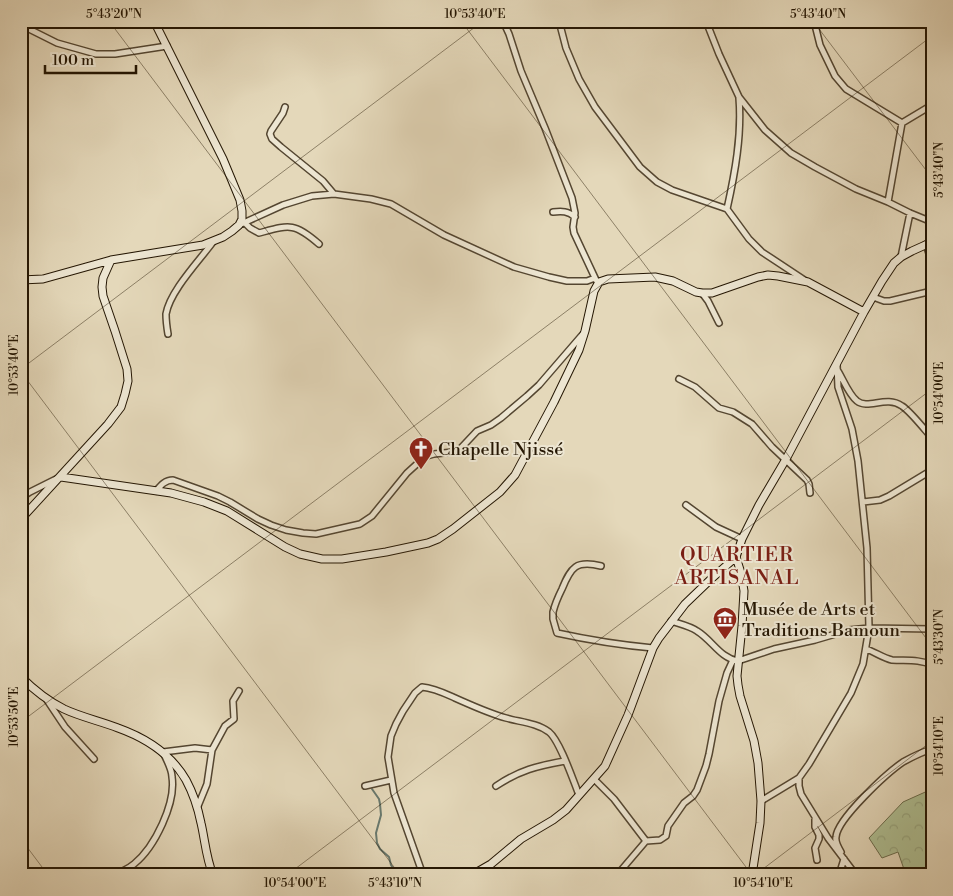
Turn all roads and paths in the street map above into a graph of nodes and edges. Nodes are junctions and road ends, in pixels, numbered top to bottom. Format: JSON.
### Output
{"nodes":[{"id":1,"x":154,"y":21,"type":"edge"},
{"id":2,"x":503,"y":21,"type":"edge"},
{"id":3,"x":559,"y":21,"type":"edge"},
{"id":4,"x":706,"y":21,"type":"edge"},
{"id":5,"x":814,"y":21,"type":"edge"},
{"id":6,"x":21,"y":25,"type":"edge"},
{"id":7,"x":167,"y":46,"type":"junction"},
{"id":8,"x":739,"y":97,"type":"junction"},
{"id":9,"x":932,"y":105,"type":"edge"},
{"id":10,"x":286,"y":107,"type":"dead end"},
{"id":11,"x":902,"y":123,"type":"junction"},
{"id":12,"x":334,"y":194,"type":"junction"},
{"id":13,"x":888,"y":202,"type":"junction"},
{"id":14,"x":727,"y":208,"type":"junction"},
{"id":15,"x":553,"y":212,"type":"dead end"},
{"id":16,"x":910,"y":213,"type":"junction"},
{"id":17,"x":575,"y":217,"type":"junction"},
{"id":18,"x":932,"y":222,"type":"edge"},
{"id":19,"x":242,"y":224,"type":"junction"},
{"id":20,"x":214,"y":241,"type":"junction"},
{"id":21,"x":929,"y":243,"type":"edge"},
{"id":22,"x":319,"y":244,"type":"dead end"},
{"id":23,"x":901,"y":257,"type":"junction"},
{"id":24,"x":111,"y":260,"type":"junction"},
{"id":25,"x":932,"y":263,"type":"edge"},
{"id":26,"x":21,"y":280,"type":"edge"},
{"id":27,"x":597,"y":280,"type":"junction"},
{"id":28,"x":808,"y":282,"type":"junction"},
{"id":29,"x":932,"y":291,"type":"edge"},
{"id":30,"x":702,"y":293,"type":"junction"},
{"id":31,"x":873,"y":297,"type":"junction"},
{"id":32,"x":864,"y":312,"type":"junction"},
{"id":33,"x":719,"y":323,"type":"dead end"},
{"id":34,"x":585,"y":332,"type":"junction"},
{"id":35,"x":168,"y":334,"type":"dead end"},
{"id":36,"x":837,"y":368,"type":"junction"},
{"id":37,"x":679,"y":379,"type":"dead end"},
{"id":38,"x":932,"y":438,"type":"edge"},
{"id":39,"x":786,"y":459,"type":"junction"},
{"id":40,"x":932,"y":470,"type":"edge"},
{"id":41,"x":61,"y":477,"type":"junction"},
{"id":42,"x":156,"y":491,"type":"junction"},
{"id":43,"x":810,"y":493,"type":"dead end"},
{"id":44,"x":21,"y":498,"type":"edge"},
{"id":45,"x":863,"y":502,"type":"junction"},
{"id":46,"x":686,"y":505,"type":"dead end"},
{"id":47,"x":21,"y":519,"type":"edge"},
{"id":48,"x":742,"y":539,"type":"junction"},
{"id":49,"x":736,"y":557,"type":"junction"},
{"id":50,"x":601,"y":566,"type":"dead end"},
{"id":51,"x":671,"y":621,"type":"junction"},
{"id":52,"x":869,"y":628,"type":"junction"},
{"id":53,"x":932,"y":629,"type":"edge"},
{"id":54,"x":653,"y":648,"type":"junction"},
{"id":55,"x":866,"y":649,"type":"junction"},
{"id":56,"x":735,"y":661,"type":"junction"},
{"id":57,"x":932,"y":665,"type":"edge"},
{"id":58,"x":21,"y":677,"type":"edge"},
{"id":59,"x":239,"y":691,"type":"dead end"},
{"id":60,"x":45,"y":698,"type":"junction"},
{"id":61,"x":932,"y":749,"type":"edge"},
{"id":62,"x":212,"y":750,"type":"junction"},
{"id":63,"x":163,"y":752,"type":"junction"},
{"id":64,"x":94,"y":759,"type":"dead end"},
{"id":65,"x":565,"y":761,"type":"junction"},
{"id":66,"x":799,"y":778,"type":"junction"},
{"id":67,"x":594,"y":779,"type":"junction"},
{"id":68,"x":391,"y":780,"type":"junction"},
{"id":69,"x":365,"y":786,"type":"dead end"},
{"id":70,"x":496,"y":786,"type":"dead end"},
{"id":71,"x":579,"y":795,"type":"junction"},
{"id":72,"x":761,"y":801,"type":"junction"},
{"id":73,"x":198,"y":806,"type":"junction"},
{"id":74,"x":815,"y":818,"type":"junction"},
{"id":75,"x":646,"y":841,"type":"junction"},
{"id":76,"x":817,"y":860,"type":"dead end"},
{"id":77,"x":844,"y":860,"type":"junction"},
{"id":78,"x":212,"y":873,"type":"edge"},
{"id":79,"x":110,"y":875,"type":"edge"},
{"id":80,"x":423,"y":875,"type":"edge"},
{"id":81,"x":472,"y":875,"type":"edge"},
{"id":82,"x":618,"y":875,"type":"edge"},
{"id":83,"x":752,"y":875,"type":"edge"},
{"id":84,"x":839,"y":875,"type":"edge"},
{"id":85,"x":856,"y":875,"type":"edge"}],
"edges":[{"from":1,"to":7,"type":"street"},
{"from":2,"to":17,"type":"street"},
{"from":3,"to":14,"type":"street"},
{"from":4,"to":8,"type":"street"},
{"from":5,"to":11,"type":"street"},
{"from":6,"to":7,"type":"street"},
{"from":7,"to":19,"type":"street"},
{"from":8,"to":13,"type":"street"},
{"from":8,"to":14,"type":"street"},
{"from":9,"to":11,"type":"street"},
{"from":10,"to":12,"type":"street"},
{"from":11,"to":13,"type":"street"},
{"from":12,"to":19,"type":"street"},
{"from":12,"to":27,"type":"street"},
{"from":13,"to":16,"type":"street"},
{"from":14,"to":28,"type":"street"},
{"from":15,"to":17,"type":"street"},
{"from":16,"to":18,"type":"street"},
{"from":16,"to":23,"type":"street"},
{"from":17,"to":27,"type":"street"},
{"from":19,"to":20,"type":"street"},
{"from":19,"to":22,"type":"street"},
{"from":20,"to":24,"type":"street"},
{"from":20,"to":35,"type":"street"},
{"from":21,"to":23,"type":"street"},
{"from":21,"to":25,"type":"street"},
{"from":23,"to":31,"type":"street"},
{"from":24,"to":26,"type":"street"},
{"from":24,"to":41,"type":"street"},
{"from":27,"to":30,"type":"street"},
{"from":27,"to":34,"type":"street"},
{"from":28,"to":30,"type":"street"},
{"from":28,"to":32,"type":"street"},
{"from":29,"to":31,"type":"street"},
{"from":30,"to":33,"type":"street"},
{"from":31,"to":32,"type":"street"},
{"from":32,"to":36,"type":"street"},
{"from":34,"to":42,"type":"street"},
{"from":34,"to":42,"type":"street"},
{"from":36,"to":38,"type":"street"},
{"from":36,"to":39,"type":"street"},
{"from":36,"to":45,"type":"street"},
{"from":37,"to":39,"type":"street"},
{"from":39,"to":43,"type":"street"},
{"from":39,"to":48,"type":"street"},
{"from":40,"to":45,"type":"street"},
{"from":41,"to":42,"type":"street"},
{"from":41,"to":44,"type":"street"},
{"from":41,"to":47,"type":"street"},
{"from":45,"to":52,"type":"street"},
{"from":46,"to":48,"type":"street"},
{"from":48,"to":49,"type":"street"},
{"from":49,"to":51,"type":"street"},
{"from":49,"to":56,"type":"street"},
{"from":50,"to":54,"type":"street"},
{"from":51,"to":54,"type":"street"},
{"from":51,"to":56,"type":"street"},
{"from":52,"to":53,"type":"street"},
{"from":52,"to":55,"type":"street"},
{"from":52,"to":56,"type":"street"},
{"from":54,"to":67,"type":"street"},
{"from":55,"to":57,"type":"street"},
{"from":55,"to":66,"type":"street"},
{"from":56,"to":72,"type":"street"},
{"from":56,"to":75,"type":"street"},
{"from":58,"to":60,"type":"street"},
{"from":59,"to":62,"type":"street"},
{"from":60,"to":63,"type":"street"},
{"from":60,"to":64,"type":"street"},
{"from":61,"to":77,"type":"street"},
{"from":62,"to":63,"type":"street"},
{"from":62,"to":73,"type":"street"},
{"from":63,"to":73,"type":"street"},
{"from":63,"to":79,"type":"street"},
{"from":65,"to":68,"type":"street"},
{"from":65,"to":70,"type":"street"},
{"from":65,"to":71,"type":"street"},
{"from":66,"to":72,"type":"street"},
{"from":66,"to":74,"type":"street"},
{"from":67,"to":71,"type":"street"},
{"from":67,"to":75,"type":"street"},
{"from":68,"to":69,"type":"street"},
{"from":68,"to":80,"type":"street"},
{"from":71,"to":81,"type":"street"},
{"from":72,"to":83,"type":"street"},
{"from":73,"to":78,"type":"street"},
{"from":74,"to":76,"type":"street"},
{"from":74,"to":77,"type":"street"},
{"from":75,"to":82,"type":"street"},
{"from":77,"to":84,"type":"street"},
{"from":77,"to":85,"type":"street"}]}
